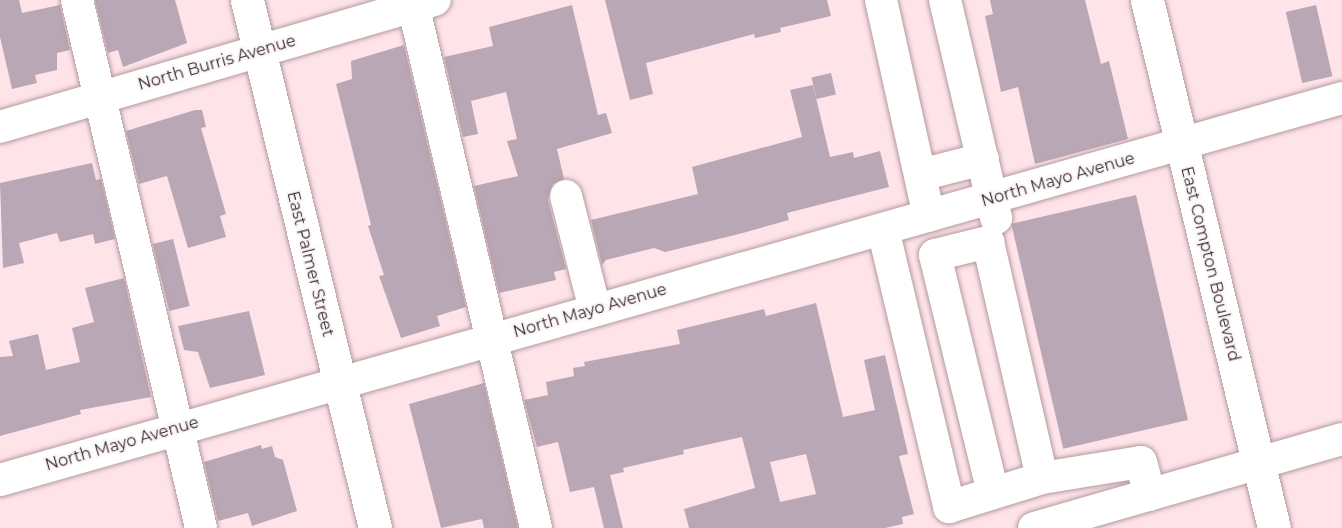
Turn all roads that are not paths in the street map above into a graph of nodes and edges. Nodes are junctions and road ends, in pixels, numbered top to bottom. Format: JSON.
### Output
{"nodes":[{"id":1,"x":77,"y":0,"type":"edge"},
{"id":2,"x":248,"y":0,"type":"edge"},
{"id":3,"x":881,"y":0,"type":"edge"},
{"id":4,"x":945,"y":0,"type":"edge"},
{"id":5,"x":1147,"y":0,"type":"edge"},
{"id":6,"x":420,"y":2,"type":"edge"},
{"id":7,"x":259,"y":51,"type":"junction"},
{"id":8,"x":99,"y":98,"type":"junction"},
{"id":9,"x":1342,"y":98,"type":"edge"},
{"id":10,"x":0,"y":127,"type":"edge"},
{"id":11,"x":1180,"y":146,"type":"junction"},
{"id":12,"x":983,"y":159,"type":"junction"},
{"id":13,"x":920,"y":175,"type":"junction"},
{"id":14,"x":566,"y":196,"type":"dead end"},
{"id":15,"x":993,"y":198,"type":"junction"},
{"id":16,"x":929,"y":216,"type":"junction"},
{"id":17,"x":883,"y":229,"type":"junction"},
{"id":18,"x":988,"y":242,"type":"junction"},
{"id":19,"x":595,"y":310,"type":"junction"},
{"id":20,"x":491,"y":339,"type":"junction"},
{"id":21,"x":339,"y":382,"type":"junction"},
{"id":22,"x":177,"y":428,"type":"junction"},
{"id":23,"x":1342,"y":439,"type":"edge"},
{"id":24,"x":1259,"y":463,"type":"junction"},
{"id":25,"x":1052,"y":478,"type":"junction"},
{"id":26,"x":0,"y":480,"type":"edge"},
{"id":27,"x":993,"y":493,"type":"junction"},
{"id":28,"x":1150,"y":495,"type":"junction"},
{"id":29,"x":1071,"y":517,"type":"junction"},
{"id":30,"x":201,"y":528,"type":"edge"},
{"id":31,"x":375,"y":528,"type":"edge"},
{"id":32,"x":536,"y":528,"type":"edge"},
{"id":33,"x":1034,"y":528,"type":"edge"},
{"id":34,"x":1274,"y":528,"type":"edge"}],
"edges":[{"from":1,"to":8,"type":"street"},
{"from":2,"to":7,"type":"main road","name":"East Palmer Street"},
{"from":3,"to":13,"type":"street"},
{"from":4,"to":12,"type":"street"},
{"from":5,"to":11,"type":"main road","name":"East Compton Boulevard"},
{"from":6,"to":7,"type":"street","name":"North Burris Avenue"},
{"from":6,"to":20,"type":"street"},
{"from":7,"to":8,"type":"street","name":"North Burris Avenue"},
{"from":7,"to":21,"type":"main road","name":"East Palmer Street"},
{"from":8,"to":10,"type":"street","name":"North Burris Avenue"},
{"from":8,"to":22,"type":"street"},
{"from":9,"to":11,"type":"street","name":"North Mayo Avenue"},
{"from":11,"to":15,"type":"street","name":"North Mayo Avenue"},
{"from":11,"to":24,"type":"main road","name":"East Compton Boulevard"},
{"from":12,"to":13,"type":"street"},
{"from":12,"to":15,"type":"street"},
{"from":13,"to":16,"type":"street"},
{"from":14,"to":19,"type":"street"},
{"from":15,"to":16,"type":"street","name":"North Mayo Avenue"},
{"from":15,"to":18,"type":"street"},
{"from":16,"to":17,"type":"street","name":"North Mayo Avenue"},
{"from":17,"to":19,"type":"street","name":"North Mayo Avenue"},
{"from":17,"to":27,"type":"street"},
{"from":18,"to":25,"type":"street"},
{"from":18,"to":27,"type":"street"},
{"from":19,"to":20,"type":"street","name":"North Mayo Avenue"},
{"from":20,"to":21,"type":"street","name":"North Mayo Avenue"},
{"from":20,"to":32,"type":"street"},
{"from":21,"to":22,"type":"street","name":"North Mayo Avenue"},
{"from":21,"to":31,"type":"main road","name":"East Palmer Street"},
{"from":22,"to":26,"type":"street","name":"North Mayo Avenue"},
{"from":22,"to":30,"type":"street"},
{"from":23,"to":24,"type":"street"},
{"from":24,"to":28,"type":"street"},
{"from":24,"to":34,"type":"main road","name":"East Compton Boulevard"},
{"from":25,"to":27,"type":"street"},
{"from":25,"to":28,"type":"street"},
{"from":25,"to":29,"type":"street"},
{"from":28,"to":29,"type":"street"},
{"from":29,"to":33,"type":"street"}]}
